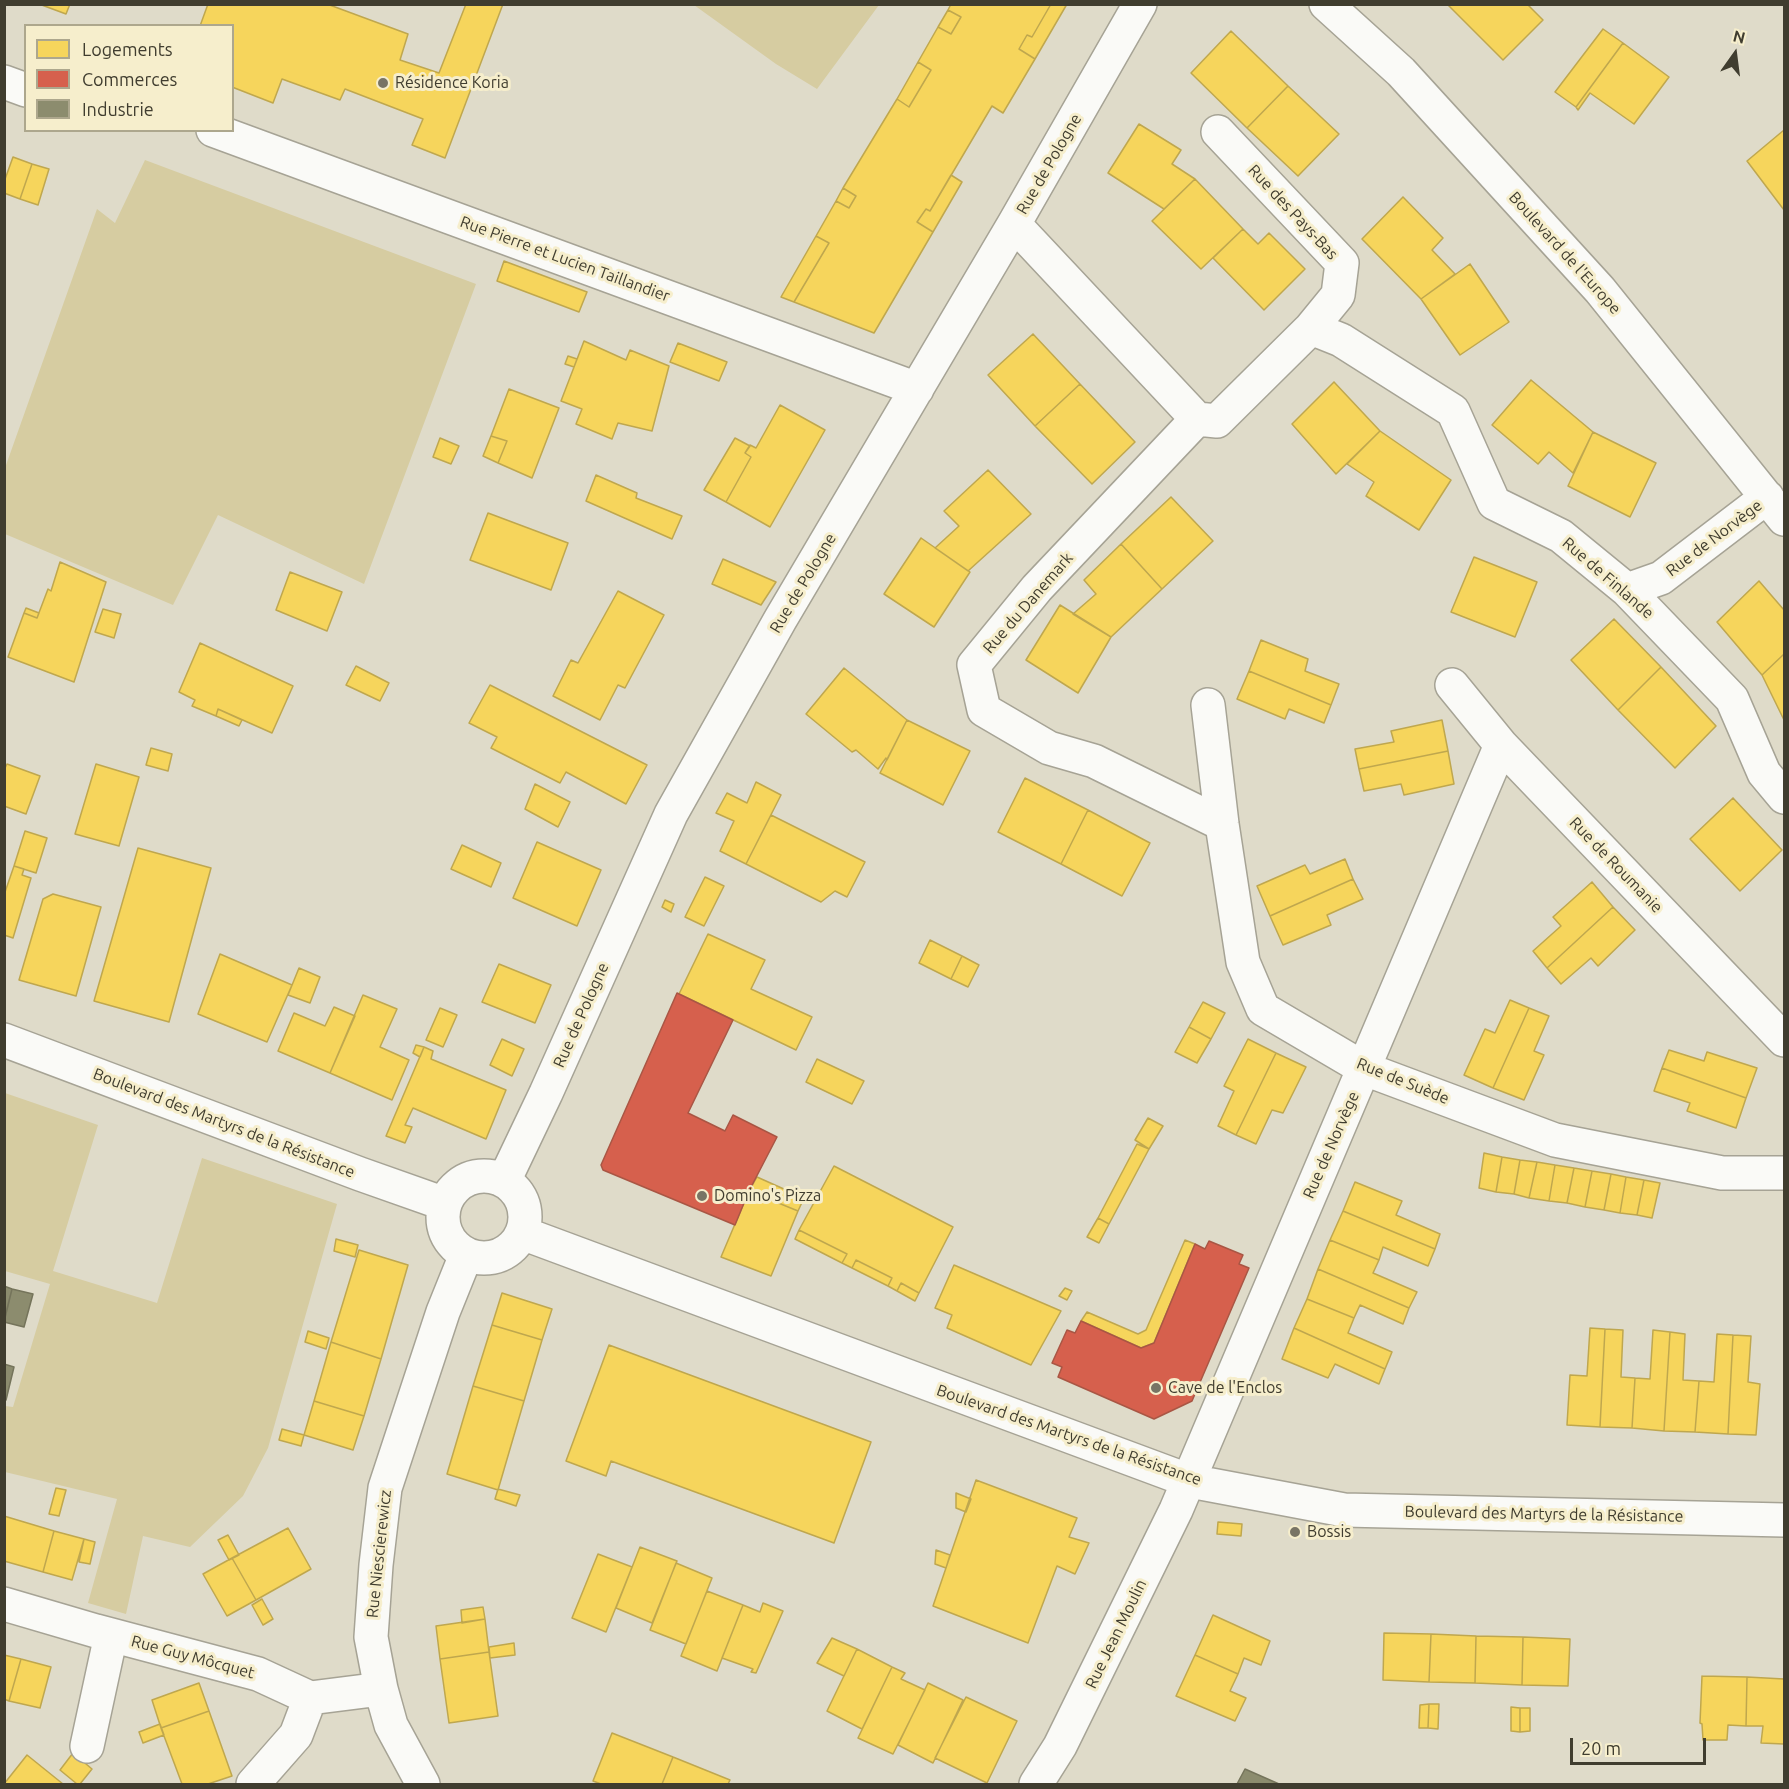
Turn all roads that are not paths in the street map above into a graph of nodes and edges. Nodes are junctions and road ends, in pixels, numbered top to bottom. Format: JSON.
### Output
{"nodes":[{"id":1,"x":1140,"y":4,"type":"edge"},
{"id":2,"x":1326,"y":4,"type":"edge"},
{"id":3,"x":4,"y":82,"type":"edge"},
{"id":4,"x":24,"y":89,"type":"edge"},
{"id":5,"x":218,"y":132,"type":"edge"},
{"id":6,"x":1218,"y":132,"type":"dead end"},
{"id":7,"x":1014,"y":224,"type":"junction"},
{"id":8,"x":1311,"y":328,"type":"junction"},
{"id":9,"x":918,"y":389,"type":"junction"},
{"id":10,"x":1207,"y":420,"type":"junction"},
{"id":11,"x":1776,"y":508,"type":"edge"},
{"id":12,"x":1627,"y":590,"type":"junction"},
{"id":13,"x":1452,"y":686,"type":"dead end"},
{"id":14,"x":1208,"y":705,"type":"dead end"},
{"id":15,"x":1501,"y":745,"type":"junction"},
{"id":16,"x":1785,"y":797,"type":"edge"},
{"id":17,"x":1222,"y":824,"type":"junction"},
{"id":18,"x":4,"y":1040,"type":"edge"},
{"id":19,"x":1785,"y":1040,"type":"edge"},
{"id":20,"x":1365,"y":1069,"type":"junction"},
{"id":21,"x":1785,"y":1173,"type":"edge"},
{"id":22,"x":504,"y":1181,"type":"junction"},
{"id":23,"x":445,"y":1204,"type":"junction"},
{"id":24,"x":522,"y":1233,"type":"junction"},
{"id":25,"x":466,"y":1255,"type":"junction"},
{"id":26,"x":1190,"y":1480,"type":"junction"},
{"id":27,"x":1785,"y":1520,"type":"edge"},
{"id":28,"x":4,"y":1604,"type":"edge"},
{"id":29,"x":111,"y":1635,"type":"junction"},
{"id":30,"x":381,"y":1689,"type":"junction"},
{"id":31,"x":310,"y":1698,"type":"junction"},
{"id":32,"x":87,"y":1746,"type":"dead end"},
{"id":33,"x":253,"y":1785,"type":"edge"},
{"id":34,"x":423,"y":1785,"type":"edge"},
{"id":35,"x":1036,"y":1785,"type":"edge"}],
"edges":[{"from":1,"to":7,"type":"street","name":"Rue de Pologne"},
{"from":2,"to":11,"type":"street","name":"Boulevard de l'Europe"},
{"from":3,"to":4,"type":"street"},
{"from":5,"to":9,"type":"street","name":"Rue Pierre et Lucien Taillandier"},
{"from":6,"to":8,"type":"street","name":"Rue des Pays-Bas"},
{"from":7,"to":9,"type":"street","name":"Rue de Pologne"},
{"from":7,"to":10,"type":"street"},
{"from":8,"to":10,"type":"street"},
{"from":8,"to":12,"type":"street","name":"Rue de Finlande"},
{"from":9,"to":22,"type":"street","name":"Rue de Pologne"},
{"from":10,"to":17,"type":"street","name":"Rue du Danemark"},
{"from":11,"to":12,"type":"street","name":"Rue de Norvège"},
{"from":12,"to":16,"type":"street","name":"Rue de Finlande"},
{"from":13,"to":15,"type":"street","name":"Rue de Roumanie"},
{"from":14,"to":17,"type":"street","name":"Rue de Suède"},
{"from":15,"to":19,"type":"street","name":"Rue de Roumanie"},
{"from":15,"to":20,"type":"street","name":"Rue de Norvège"},
{"from":17,"to":20,"type":"street","name":"Rue de Suède"},
{"from":18,"to":23,"type":"street","name":"Boulevard des Martyrs de la Résistance"},
{"from":20,"to":21,"type":"street","name":"Rue de Suède"},
{"from":20,"to":26,"type":"street","name":"Rue de Norvège"},
{"from":22,"to":23,"type":"street"},
{"from":22,"to":24,"type":"street"},
{"from":23,"to":25,"type":"street"},
{"from":24,"to":25,"type":"street"},
{"from":24,"to":26,"type":"street","name":"Boulevard des Martyrs de la Résistance"},
{"from":25,"to":30,"type":"street","name":"Rue Niescierewicz"},
{"from":26,"to":27,"type":"street","name":"Boulevard des Martyrs de la Résistance"},
{"from":26,"to":35,"type":"street","name":"Rue Jean Moulin"},
{"from":28,"to":29,"type":"street","name":"Rue Guy Môcquet"},
{"from":29,"to":31,"type":"street","name":"Rue Guy Môcquet"},
{"from":29,"to":32,"type":"street"},
{"from":30,"to":31,"type":"street"},
{"from":30,"to":34,"type":"street","name":"Rue Niescierewicz"},
{"from":31,"to":33,"type":"street"}]}
